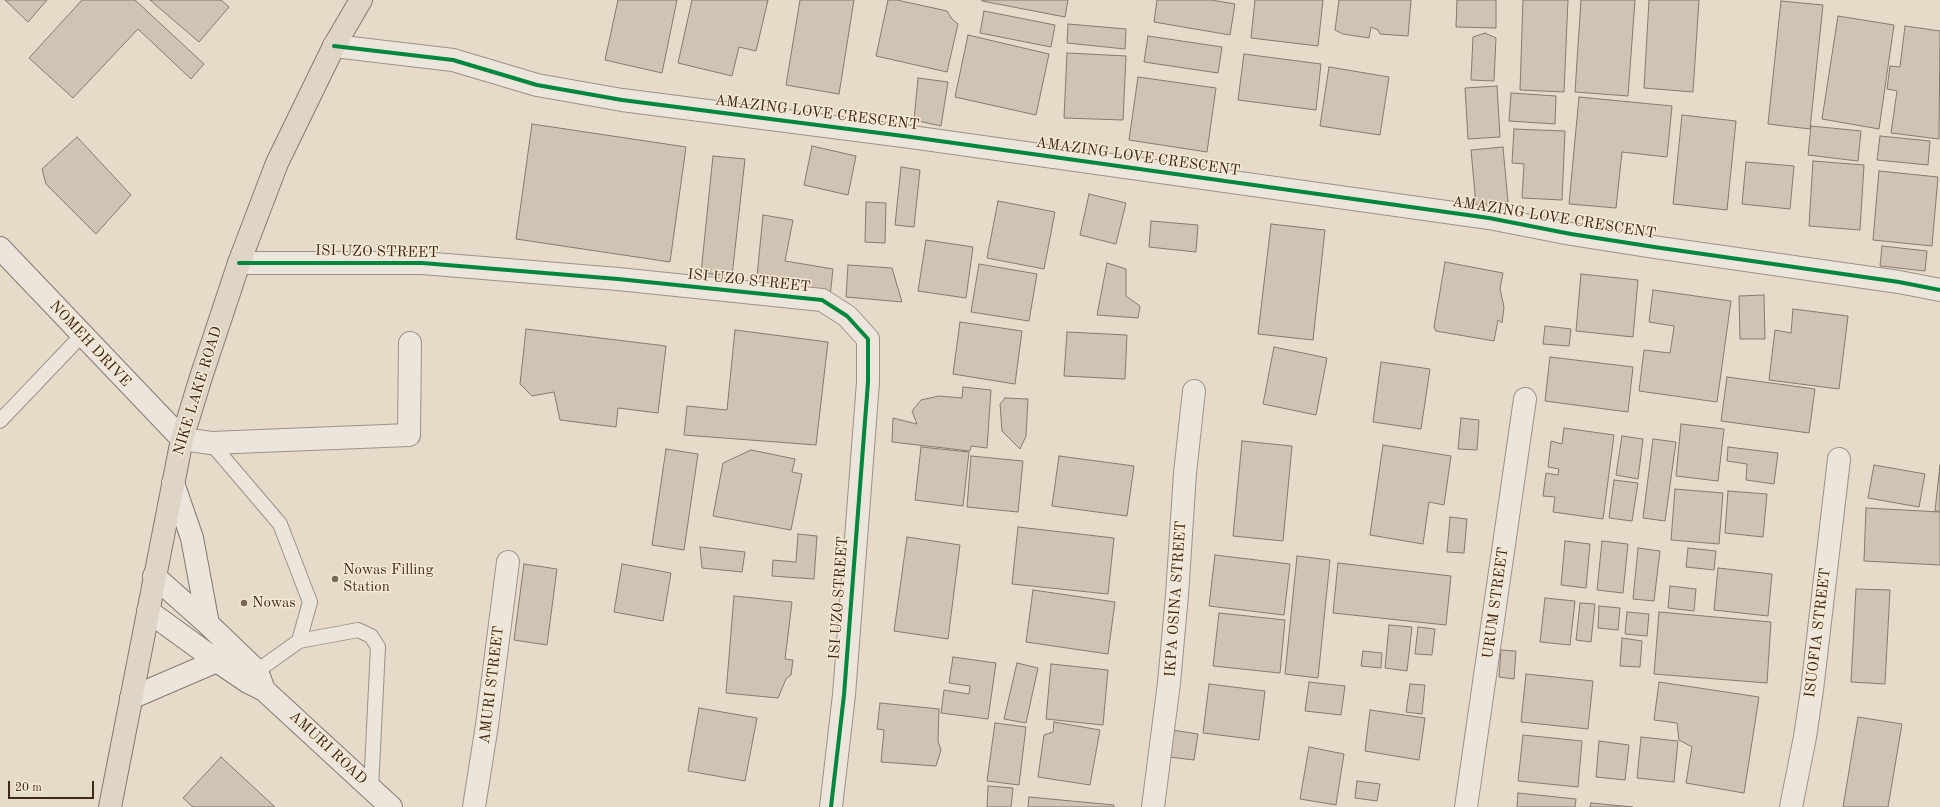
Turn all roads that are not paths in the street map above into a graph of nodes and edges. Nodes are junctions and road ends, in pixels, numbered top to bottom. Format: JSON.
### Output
{"nodes":[{"id":1,"x":361,"y":0,"type":"edge"},
{"id":2,"x":334,"y":46,"type":"junction"},
{"id":3,"x":0,"y":248,"type":"edge"},
{"id":4,"x":239,"y":263,"type":"junction"},
{"id":5,"x":1940,"y":290,"type":"edge"},
{"id":6,"x":82,"y":335,"type":"junction"},
{"id":7,"x":410,"y":343,"type":"dead end"},
{"id":8,"x":1194,"y":391,"type":"dead end"},
{"id":9,"x":1525,"y":399,"type":"dead end"},
{"id":10,"x":0,"y":421,"type":"edge"},
{"id":11,"x":182,"y":439,"type":"junction"},
{"id":12,"x":211,"y":444,"type":"junction"},
{"id":13,"x":1839,"y":458,"type":"dead end"},
{"id":14,"x":173,"y":483,"type":"junction"},
{"id":15,"x":508,"y":562,"type":"dead end"},
{"id":16,"x":154,"y":576,"type":"junction"},
{"id":17,"x":148,"y":611,"type":"junction"},
{"id":18,"x":208,"y":624,"type":"junction"},
{"id":19,"x":299,"y":640,"type":"junction"},
{"id":20,"x":217,"y":661,"type":"junction"},
{"id":21,"x":261,"y":681,"type":"junction"},
{"id":22,"x":131,"y":698,"type":"junction"},
{"id":23,"x":371,"y":788,"type":"junction"},
{"id":24,"x":110,"y":807,"type":"edge"},
{"id":25,"x":391,"y":807,"type":"edge"},
{"id":26,"x":474,"y":807,"type":"edge"},
{"id":27,"x":831,"y":807,"type":"edge"},
{"id":28,"x":1153,"y":807,"type":"edge"},
{"id":29,"x":1466,"y":807,"type":"edge"},
{"id":30,"x":1791,"y":807,"type":"edge"}],
"edges":[{"from":1,"to":2,"type":"main road","name":"NIKE LAKE ROAD"},
{"from":2,"to":4,"type":"main road","name":"NIKE LAKE ROAD"},
{"from":2,"to":5,"type":"street","name":"AMAZING LOVE CRESCENT"},
{"from":3,"to":6,"type":"street","name":"NOMEH DRIVE"},
{"from":4,"to":11,"type":"main road","name":"NIKE LAKE ROAD"},
{"from":4,"to":27,"type":"street","name":"ISI UZO STREET"},
{"from":6,"to":10,"type":"lane"},
{"from":6,"to":11,"type":"street","name":"NOMEH DRIVE"},
{"from":7,"to":12,"type":"street"},
{"from":8,"to":28,"type":"street","name":"IKPA OSINA STREET"},
{"from":9,"to":29,"type":"street","name":"URUM STREET"},
{"from":11,"to":12,"type":"street"},
{"from":11,"to":14,"type":"main road","name":"NIKE LAKE ROAD"},
{"from":12,"to":19,"type":"lane"},
{"from":13,"to":30,"type":"street","name":"ISUOFIA STREET"},
{"from":14,"to":16,"type":"main road","name":"NIKE LAKE ROAD"},
{"from":14,"to":18,"type":"street"},
{"from":15,"to":26,"type":"street","name":"AMURI STREET"},
{"from":16,"to":17,"type":"main road","name":"NIKE LAKE ROAD"},
{"from":16,"to":18,"type":"street","name":"AMURI ROAD"},
{"from":17,"to":20,"type":"street","name":"AMURI ROAD"},
{"from":17,"to":22,"type":"main road","name":"NIKE LAKE ROAD"},
{"from":18,"to":21,"type":"street","name":"AMURI ROAD"},
{"from":19,"to":21,"type":"lane"},
{"from":19,"to":23,"type":"lane"},
{"from":20,"to":21,"type":"street","name":"AMURI ROAD"},
{"from":20,"to":22,"type":"street"},
{"from":21,"to":23,"type":"street","name":"AMURI ROAD"},
{"from":22,"to":24,"type":"main road","name":"NIKE LAKE ROAD"},
{"from":23,"to":25,"type":"street","name":"AMURI ROAD"}]}
